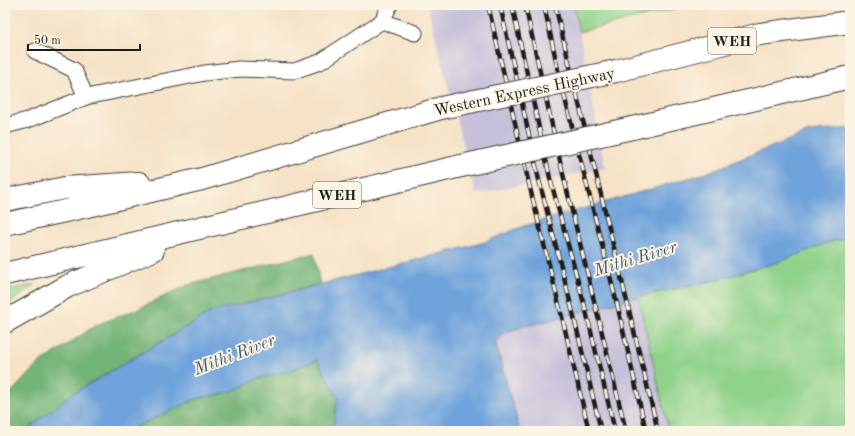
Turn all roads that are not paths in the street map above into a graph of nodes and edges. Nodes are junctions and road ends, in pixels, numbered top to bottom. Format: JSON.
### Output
{"nodes":[{"id":1,"x":390,"y":5,"type":"edge"},
{"id":2,"x":850,"y":8,"type":"edge"},
{"id":3,"x":382,"y":21,"type":"junction"},
{"id":4,"x":850,"y":22,"type":"edge"},
{"id":5,"x":415,"y":33,"type":"dead end"},
{"id":6,"x":760,"y":34,"type":"junction"},
{"id":7,"x":35,"y":51,"type":"dead end"},
{"id":8,"x":850,"y":77,"type":"edge"},
{"id":9,"x":86,"y":97,"type":"junction"},
{"id":10,"x":5,"y":126,"type":"edge"},
{"id":11,"x":202,"y":179,"type":"junction"},
{"id":12,"x":5,"y":200,"type":"edge"},
{"id":13,"x":5,"y":224,"type":"edge"},
{"id":14,"x":213,"y":224,"type":"junction"},
{"id":15,"x":5,"y":274,"type":"edge"},
{"id":16,"x":5,"y":322,"type":"edge"}],
"edges":[{"from":1,"to":3,"type":"street"},
{"from":2,"to":6,"type":"highway"},
{"from":3,"to":5,"type":"street"},
{"from":3,"to":9,"type":"street"},
{"from":4,"to":6,"type":"highway","name":"Western Express Highway","number":"WEH"},
{"from":6,"to":11,"type":"highway","name":"Western Express Highway","number":"WEH","bridge":true},
{"from":7,"to":9,"type":"street"},
{"from":8,"to":14,"type":"highway","number":"WEH","bridge":true},
{"from":9,"to":10,"type":"street"},
{"from":11,"to":12,"type":"highway"},
{"from":11,"to":13,"type":"highway"},
{"from":14,"to":15,"type":"highway"},
{"from":14,"to":16,"type":"highway"}]}
